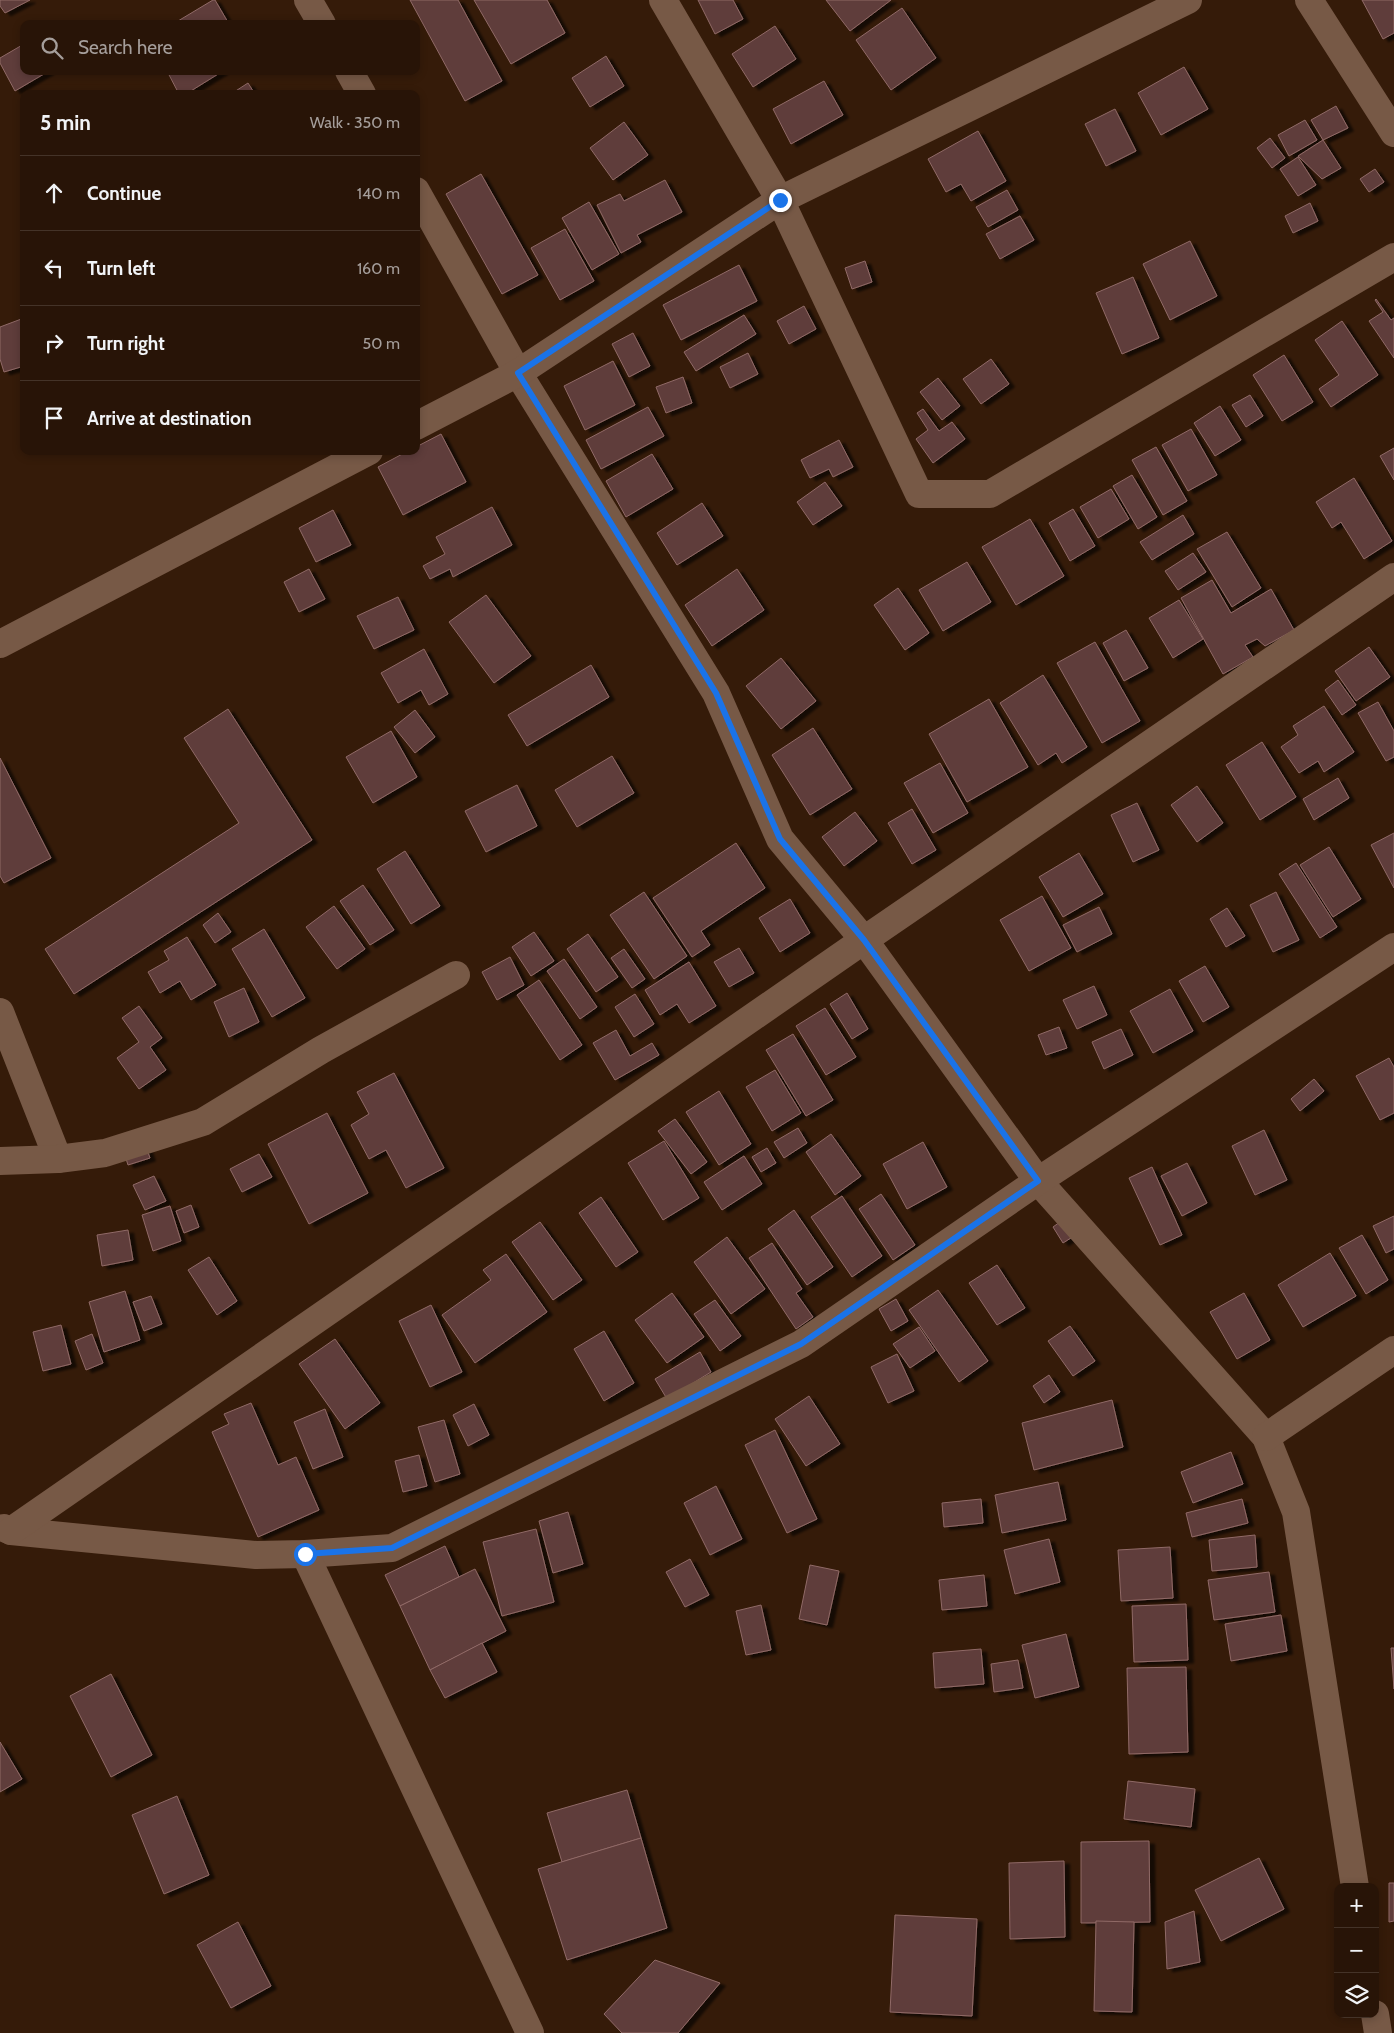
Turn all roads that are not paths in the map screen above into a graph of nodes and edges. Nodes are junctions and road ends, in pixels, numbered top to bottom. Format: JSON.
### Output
{"nodes":[{"id":1,"x":308,"y":0,"type":"edge"},
{"id":2,"x":663,"y":0,"type":"edge"},
{"id":3,"x":1188,"y":0,"type":"edge"},
{"id":4,"x":1309,"y":0,"type":"edge"},
{"id":5,"x":320,"y":20,"type":"edge"},
{"id":6,"x":351,"y":75,"type":"edge"},
{"id":7,"x":360,"y":90,"type":"edge"},
{"id":8,"x":1394,"y":133,"type":"edge"},
{"id":9,"x":420,"y":198,"type":"edge"},
{"id":10,"x":780,"y":200,"type":"junction"},
{"id":11,"x":1394,"y":257,"type":"edge"},
{"id":12,"x":518,"y":373,"type":"junction"},
{"id":13,"x":420,"y":424,"type":"edge"},
{"id":14,"x":361,"y":455,"type":"edge"},
{"id":15,"x":1394,"y":577,"type":"edge"},
{"id":16,"x":0,"y":644,"type":"edge"},
{"id":17,"x":864,"y":940,"type":"junction"},
{"id":18,"x":1394,"y":947,"type":"edge"},
{"id":19,"x":456,"y":975,"type":"dead end"},
{"id":20,"x":0,"y":1012,"type":"edge"},
{"id":21,"x":58,"y":1159,"type":"junction"},
{"id":22,"x":0,"y":1161,"type":"edge"},
{"id":23,"x":1038,"y":1181,"type":"junction"},
{"id":24,"x":1394,"y":1350,"type":"edge"},
{"id":25,"x":1266,"y":1437,"type":"junction"},
{"id":26,"x":5,"y":1529,"type":"edge"},
{"id":27,"x":305,"y":1554,"type":"junction"},
{"id":28,"x":1354,"y":1883,"type":"edge"},
{"id":29,"x":530,"y":2033,"type":"edge"}],
"edges":[{"from":1,"to":5,"type":"street"},
{"from":2,"to":10,"type":"street"},
{"from":3,"to":10,"type":"street"},
{"from":4,"to":8,"type":"street"},
{"from":6,"to":7,"type":"street"},
{"from":9,"to":12,"type":"street"},
{"from":10,"to":11,"type":"street"},
{"from":10,"to":12,"type":"street"},
{"from":12,"to":13,"type":"street"},
{"from":12,"to":17,"type":"street"},
{"from":14,"to":16,"type":"street"},
{"from":15,"to":17,"type":"street"},
{"from":17,"to":23,"type":"street"},
{"from":17,"to":26,"type":"street"},
{"from":18,"to":23,"type":"street"},
{"from":19,"to":21,"type":"street"},
{"from":20,"to":21,"type":"street"},
{"from":21,"to":22,"type":"street"},
{"from":23,"to":25,"type":"street"},
{"from":23,"to":27,"type":"street"},
{"from":24,"to":25,"type":"street"},
{"from":25,"to":28,"type":"street"},
{"from":26,"to":27,"type":"street"},
{"from":27,"to":29,"type":"street"}]}
